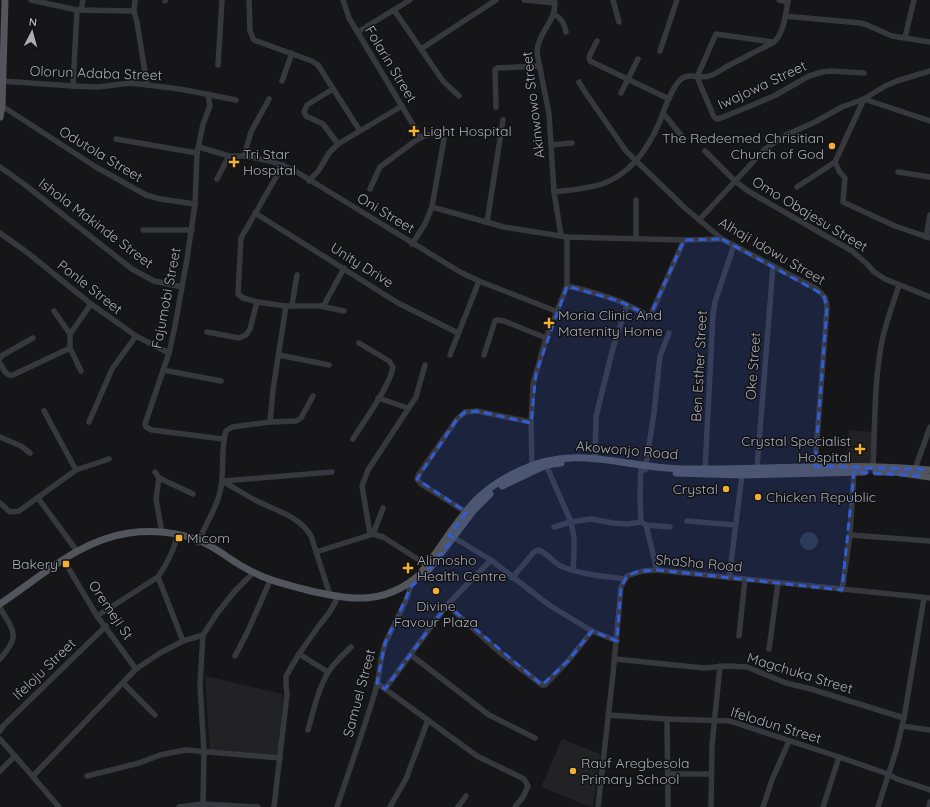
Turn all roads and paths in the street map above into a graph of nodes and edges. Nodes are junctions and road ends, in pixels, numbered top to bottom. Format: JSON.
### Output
{"nodes":[{"id":1,"x":5,"y":0,"type":"edge"},
{"id":2,"x":31,"y":0,"type":"edge"},
{"id":3,"x":83,"y":0,"type":"edge"},
{"id":4,"x":134,"y":0,"type":"edge"},
{"id":5,"x":222,"y":0,"type":"edge"},
{"id":6,"x":249,"y":0,"type":"edge"},
{"id":7,"x":343,"y":0,"type":"edge"},
{"id":8,"x":410,"y":0,"type":"edge"},
{"id":9,"x":496,"y":0,"type":"edge"},
{"id":10,"x":524,"y":0,"type":"edge"},
{"id":11,"x":613,"y":0,"type":"edge"},
{"id":12,"x":678,"y":0,"type":"edge"},
{"id":13,"x":779,"y":0,"type":"edge"},
{"id":14,"x":914,"y":0,"type":"edge"},
{"id":15,"x":788,"y":1,"type":"edge"},
{"id":16,"x":555,"y":2,"type":"edge"},
{"id":17,"x":79,"y":10,"type":"junction"},
{"id":18,"x":394,"y":10,"type":"junction"},
{"id":19,"x":134,"y":11,"type":"junction"},
{"id":20,"x":554,"y":14,"type":"junction"},
{"id":21,"x":785,"y":16,"type":"junction"},
{"id":22,"x":619,"y":22,"type":"dead end"},
{"id":23,"x":358,"y":32,"type":"junction"},
{"id":24,"x":566,"y":32,"type":"dead end"},
{"id":25,"x":905,"y":37,"type":"junction"},
{"id":26,"x":597,"y":41,"type":"dead end"},
{"id":27,"x":774,"y":42,"type":"junction"},
{"id":28,"x":930,"y":42,"type":"edge"},
{"id":29,"x":421,"y":49,"type":"junction"},
{"id":30,"x":660,"y":51,"type":"dead end"},
{"id":31,"x":292,"y":54,"type":"junction"},
{"id":32,"x":638,"y":59,"type":"dead end"},
{"id":33,"x":218,"y":65,"type":"dead end"},
{"id":34,"x":540,"y":66,"type":"junction"},
{"id":35,"x":930,"y":71,"type":"edge"},
{"id":36,"x":864,"y":73,"type":"dead end"},
{"id":37,"x":697,"y":77,"type":"junction"},
{"id":38,"x":628,"y":79,"type":"junction"},
{"id":39,"x":2,"y":81,"type":"junction"},
{"id":40,"x":282,"y":81,"type":"dead end"},
{"id":41,"x":579,"y":82,"type":"dead end"},
{"id":42,"x":147,"y":85,"type":"junction"},
{"id":43,"x":73,"y":86,"type":"junction"},
{"id":44,"x":333,"y":89,"type":"junction"},
{"id":45,"x":621,"y":93,"type":"dead end"},
{"id":46,"x":208,"y":94,"type":"junction"},
{"id":47,"x":459,"y":96,"type":"dead end"},
{"id":48,"x":269,"y":99,"type":"dead end"},
{"id":49,"x":669,"y":99,"type":"junction"},
{"id":50,"x":864,"y":99,"type":"junction"},
{"id":51,"x":236,"y":100,"type":"dead end"},
{"id":52,"x":2,"y":106,"type":"junction"},
{"id":53,"x":402,"y":106,"type":"junction"},
{"id":54,"x":496,"y":107,"type":"dead end"},
{"id":55,"x":663,"y":113,"type":"junction"},
{"id":56,"x":0,"y":117,"type":"edge"},
{"id":57,"x":503,"y":120,"type":"dead end"},
{"id":58,"x":930,"y":121,"type":"edge"},
{"id":59,"x":360,"y":131,"type":"junction"},
{"id":60,"x":681,"y":135,"type":"dead end"},
{"id":61,"x":421,"y":138,"type":"junction"},
{"id":62,"x":116,"y":139,"type":"dead end"},
{"id":63,"x":572,"y":143,"type":"dead end"},
{"id":64,"x":338,"y":144,"type":"junction"},
{"id":65,"x":551,"y":144,"type":"junction"},
{"id":66,"x":198,"y":150,"type":"junction"},
{"id":67,"x":705,"y":151,"type":"dead end"},
{"id":68,"x":229,"y":156,"type":"junction"},
{"id":69,"x":244,"y":156,"type":"junction"},
{"id":70,"x":636,"y":161,"type":"junction"},
{"id":71,"x":835,"y":162,"type":"junction"},
{"id":72,"x":283,"y":165,"type":"junction"},
{"id":73,"x":0,"y":167,"type":"edge"},
{"id":74,"x":898,"y":172,"type":"dead end"},
{"id":75,"x":930,"y":177,"type":"edge"},
{"id":76,"x":218,"y":179,"type":"dead end"},
{"id":77,"x":309,"y":181,"type":"junction"},
{"id":78,"x":735,"y":181,"type":"junction"},
{"id":79,"x":797,"y":187,"type":"dead end"},
{"id":80,"x":370,"y":190,"type":"dead end"},
{"id":81,"x":554,"y":192,"type":"junction"},
{"id":82,"x":636,"y":200,"type":"dead end"},
{"id":83,"x":195,"y":204,"type":"junction"},
{"id":84,"x":432,"y":207,"type":"junction"},
{"id":85,"x":255,"y":213,"type":"junction"},
{"id":86,"x":930,"y":215,"type":"edge"},
{"id":87,"x":699,"y":220,"type":"junction"},
{"id":88,"x":487,"y":222,"type":"junction"},
{"id":89,"x":143,"y":230,"type":"dead end"},
{"id":90,"x":192,"y":230,"type":"junction"},
{"id":91,"x":0,"y":233,"type":"edge"},
{"id":92,"x":564,"y":236,"type":"junction"},
{"id":93,"x":928,"y":237,"type":"edge"},
{"id":94,"x":636,"y":238,"type":"junction"},
{"id":95,"x":722,"y":239,"type":"junction"},
{"id":96,"x":684,"y":240,"type":"junction"},
{"id":97,"x":412,"y":244,"type":"junction"},
{"id":98,"x":734,"y":245,"type":"junction"},
{"id":99,"x":773,"y":266,"type":"junction"},
{"id":100,"x":344,"y":268,"type":"junction"},
{"id":101,"x":297,"y":275,"type":"dead end"},
{"id":102,"x":479,"y":281,"type":"junction"},
{"id":103,"x":567,"y":286,"type":"junction"},
{"id":104,"x":899,"y":286,"type":"junction"},
{"id":105,"x":182,"y":287,"type":"junction"},
{"id":106,"x":930,"y":297,"type":"edge"},
{"id":107,"x":257,"y":302,"type":"junction"},
{"id":108,"x":91,"y":304,"type":"junction"},
{"id":109,"x":627,"y":305,"type":"junction"},
{"id":110,"x":289,"y":306,"type":"junction"},
{"id":111,"x":320,"y":306,"type":"junction"},
{"id":112,"x":54,"y":311,"type":"dead end"},
{"id":113,"x":344,"y":311,"type":"dead end"},
{"id":114,"x":558,"y":312,"type":"junction"},
{"id":115,"x":207,"y":332,"type":"dead end"},
{"id":116,"x":458,"y":333,"type":"junction"},
{"id":117,"x":669,"y":333,"type":"dead end"},
{"id":118,"x":70,"y":334,"type":"junction"},
{"id":119,"x":136,"y":336,"type":"junction"},
{"id":120,"x":33,"y":338,"type":"dead end"},
{"id":121,"x":546,"y":338,"type":"junction"},
{"id":122,"x":359,"y":343,"type":"dead end"},
{"id":123,"x":70,"y":348,"type":"junction"},
{"id":124,"x":169,"y":353,"type":"junction"},
{"id":125,"x":279,"y":355,"type":"junction"},
{"id":126,"x":450,"y":355,"type":"dead end"},
{"id":127,"x":484,"y":355,"type":"dead end"},
{"id":128,"x":0,"y":358,"type":"edge"},
{"id":129,"x":0,"y":363,"type":"edge"},
{"id":130,"x":425,"y":365,"type":"dead end"},
{"id":131,"x":329,"y":366,"type":"dead end"},
{"id":132,"x":163,"y":370,"type":"junction"},
{"id":133,"x":81,"y":371,"type":"dead end"},
{"id":134,"x":221,"y":381,"type":"dead end"},
{"id":135,"x":313,"y":396,"type":"dead end"},
{"id":136,"x":378,"y":398,"type":"junction"},
{"id":137,"x":408,"y":408,"type":"junction"},
{"id":138,"x":44,"y":410,"type":"dead end"},
{"id":139,"x":89,"y":422,"type":"dead end"},
{"id":140,"x":270,"y":422,"type":"junction"},
{"id":141,"x":531,"y":422,"type":"junction"},
{"id":142,"x":930,"y":427,"type":"edge"},
{"id":143,"x":0,"y":437,"type":"edge"},
{"id":144,"x":224,"y":438,"type":"junction"},
{"id":145,"x":353,"y":439,"type":"dead end"},
{"id":146,"x":30,"y":453,"type":"dead end"},
{"id":147,"x":595,"y":458,"type":"junction"},
{"id":148,"x":109,"y":460,"type":"dead end"},
{"id":149,"x":532,"y":465,"type":"junction"},
{"id":150,"x":546,"y":465,"type":"junction"},
{"id":151,"x":815,"y":466,"type":"junction"},
{"id":152,"x":873,"y":467,"type":"junction"},
{"id":153,"x":643,"y":468,"type":"junction"},
{"id":154,"x":705,"y":468,"type":"junction"},
{"id":155,"x":76,"y":470,"type":"junction"},
{"id":156,"x":762,"y":470,"type":"junction"},
{"id":157,"x":930,"y":470,"type":"edge"},
{"id":158,"x":920,"y":471,"type":"junction"},
{"id":159,"x":155,"y":472,"type":"dead end"},
{"id":160,"x":332,"y":472,"type":"dead end"},
{"id":161,"x":854,"y":472,"type":"junction"},
{"id":162,"x":742,"y":475,"type":"junction"},
{"id":163,"x":930,"y":477,"type":"edge"},
{"id":164,"x":159,"y":478,"type":"junction"},
{"id":165,"x":222,"y":481,"type":"junction"},
{"id":166,"x":193,"y":494,"type":"dead end"},
{"id":167,"x":38,"y":498,"type":"junction"},
{"id":168,"x":0,"y":503,"type":"edge"},
{"id":169,"x":383,"y":508,"type":"dead end"},
{"id":170,"x":466,"y":512,"type":"junction"},
{"id":171,"x":571,"y":522,"type":"junction"},
{"id":172,"x":687,"y":522,"type":"dead end"},
{"id":173,"x":644,"y":524,"type":"junction"},
{"id":174,"x":735,"y":525,"type":"junction"},
{"id":175,"x":554,"y":527,"type":"dead end"},
{"id":176,"x":670,"y":527,"type":"dead end"},
{"id":177,"x":162,"y":533,"type":"junction"},
{"id":178,"x":371,"y":534,"type":"junction"},
{"id":179,"x":850,"y":535,"type":"junction"},
{"id":180,"x":177,"y":536,"type":"junction"},
{"id":181,"x":451,"y":536,"type":"junction"},
{"id":182,"x":930,"y":541,"type":"edge"},
{"id":183,"x":198,"y":542,"type":"junction"},
{"id":184,"x":77,"y":552,"type":"junction"},
{"id":185,"x":316,"y":552,"type":"junction"},
{"id":186,"x":491,"y":560,"type":"junction"},
{"id":187,"x":66,"y":564,"type":"junction"},
{"id":188,"x":427,"y":565,"type":"junction"},
{"id":189,"x":572,"y":570,"type":"junction"},
{"id":190,"x":656,"y":570,"type":"junction"},
{"id":191,"x":251,"y":575,"type":"junction"},
{"id":192,"x":158,"y":577,"type":"junction"},
{"id":193,"x":512,"y":578,"type":"junction"},
{"id":194,"x":729,"y":578,"type":"junction"},
{"id":195,"x":625,"y":579,"type":"junction"},
{"id":196,"x":744,"y":579,"type":"junction"},
{"id":197,"x":778,"y":582,"type":"junction"},
{"id":198,"x":269,"y":583,"type":"junction"},
{"id":199,"x":410,"y":585,"type":"junction"},
{"id":200,"x":842,"y":590,"type":"junction"},
{"id":201,"x":330,"y":595,"type":"junction"},
{"id":202,"x":927,"y":598,"type":"edge"},
{"id":203,"x":336,"y":601,"type":"junction"},
{"id":204,"x":0,"y":604,"type":"edge"},
{"id":205,"x":447,"y":605,"type":"junction"},
{"id":206,"x":0,"y":608,"type":"edge"},
{"id":207,"x":98,"y":616,"type":"junction"},
{"id":208,"x":106,"y":626,"type":"junction"},
{"id":209,"x":592,"y":631,"type":"junction"},
{"id":210,"x":203,"y":635,"type":"junction"},
{"id":211,"x":739,"y":636,"type":"dead end"},
{"id":212,"x":183,"y":641,"type":"junction"},
{"id":213,"x":616,"y":641,"type":"junction"},
{"id":214,"x":351,"y":647,"type":"dead end"},
{"id":215,"x":769,"y":649,"type":"dead end"},
{"id":216,"x":299,"y":654,"type":"junction"},
{"id":217,"x":411,"y":655,"type":"junction"},
{"id":218,"x":235,"y":656,"type":"dead end"},
{"id":219,"x":0,"y":659,"type":"edge"},
{"id":220,"x":615,"y":659,"type":"junction"},
{"id":221,"x":720,"y":666,"type":"junction"},
{"id":222,"x":136,"y":669,"type":"junction"},
{"id":223,"x":328,"y":672,"type":"junction"},
{"id":224,"x":124,"y":683,"type":"junction"},
{"id":225,"x":377,"y":683,"type":"junction"},
{"id":226,"x":386,"y":688,"type":"junction"},
{"id":227,"x":155,"y":715,"type":"dead end"},
{"id":228,"x":608,"y":715,"type":"junction"},
{"id":229,"x":904,"y":718,"type":"junction"},
{"id":230,"x":667,"y":719,"type":"junction"},
{"id":231,"x":428,"y":720,"type":"junction"},
{"id":232,"x":714,"y":720,"type":"junction"},
{"id":233,"x":902,"y":726,"type":"junction"},
{"id":234,"x":308,"y":730,"type":"dead end"},
{"id":235,"x":930,"y":730,"type":"edge"},
{"id":236,"x":0,"y":731,"type":"edge"},
{"id":237,"x":535,"y":738,"type":"dead end"},
{"id":238,"x":0,"y":739,"type":"edge"},
{"id":239,"x":789,"y":741,"type":"junction"},
{"id":240,"x":204,"y":752,"type":"junction"},
{"id":241,"x":15,"y":756,"type":"junction"},
{"id":242,"x":838,"y":756,"type":"junction"},
{"id":243,"x":280,"y":758,"type":"junction"},
{"id":244,"x":0,"y":771,"type":"edge"},
{"id":245,"x":668,"y":774,"type":"junction"},
{"id":246,"x":711,"y":774,"type":"junction"},
{"id":247,"x":888,"y":774,"type":"junction"},
{"id":248,"x":33,"y":776,"type":"junction"},
{"id":249,"x":88,"y":776,"type":"dead end"},
{"id":250,"x":930,"y":790,"type":"edge"},
{"id":251,"x":466,"y":796,"type":"dead end"},
{"id":252,"x":930,"y":802,"type":"edge"},
{"id":253,"x":203,"y":804,"type":"junction"},
{"id":254,"x":59,"y":807,"type":"edge"},
{"id":255,"x":179,"y":807,"type":"edge"},
{"id":256,"x":258,"y":807,"type":"edge"},
{"id":257,"x":274,"y":807,"type":"edge"},
{"id":258,"x":337,"y":807,"type":"edge"},
{"id":259,"x":390,"y":807,"type":"edge"},
{"id":260,"x":458,"y":807,"type":"edge"},
{"id":261,"x":514,"y":807,"type":"edge"},
{"id":262,"x":598,"y":807,"type":"edge"},
{"id":263,"x":668,"y":807,"type":"edge"},
{"id":264,"x":712,"y":807,"type":"edge"},
{"id":265,"x":763,"y":807,"type":"edge"},
{"id":266,"x":823,"y":807,"type":"edge"},
{"id":267,"x":878,"y":807,"type":"edge"},
{"id":268,"x":929,"y":807,"type":"edge"}],
"edges":[{"from":1,"to":39,"type":"main road"},
{"from":2,"to":17,"type":"street"},
{"from":3,"to":17,"type":"street"},
{"from":4,"to":19,"type":"street"},
{"from":5,"to":33,"type":"street"},
{"from":6,"to":31,"type":"street"},
{"from":7,"to":23,"type":"street","name":"Folarin Street"},
{"from":8,"to":18,"type":"street"},
{"from":9,"to":29,"type":"street"},
{"from":10,"to":16,"type":"street"},
{"from":11,"to":22,"type":"street"},
{"from":12,"to":30,"type":"street"},
{"from":13,"to":15,"type":"street"},
{"from":14,"to":25,"type":"street"},
{"from":15,"to":21,"type":"street"},
{"from":16,"to":20,"type":"street","name":"Akinwowo Street"},
{"from":17,"to":19,"type":"street"},
{"from":17,"to":43,"type":"street"},
{"from":18,"to":23,"type":"street"},
{"from":18,"to":29,"type":"street"},
{"from":19,"to":42,"type":"street"},
{"from":20,"to":24,"type":"street"},
{"from":20,"to":34,"type":"street","name":"Akinwowo Street"},
{"from":21,"to":25,"type":"street"},
{"from":21,"to":27,"type":"street"},
{"from":23,"to":53,"type":"street","name":"Folarin Street"},
{"from":25,"to":28,"type":"street"},
{"from":26,"to":38,"type":"street"},
{"from":27,"to":37,"type":"street"},
{"from":27,"to":37,"type":"street"},
{"from":29,"to":47,"type":"street"},
{"from":31,"to":40,"type":"street"},
{"from":31,"to":44,"type":"street"},
{"from":32,"to":38,"type":"street"},
{"from":34,"to":54,"type":"street"},
{"from":34,"to":65,"type":"street","name":"Akinwowo Street"},
{"from":35,"to":50,"type":"street"},
{"from":36,"to":37,"type":"street","name":"Iwajowa Street"},
{"from":37,"to":49,"type":"street"},
{"from":38,"to":45,"type":"street"},
{"from":38,"to":49,"type":"street"},
{"from":39,"to":43,"type":"street","name":"Olorun Adaba Street"},
{"from":39,"to":52,"type":"main road"},
{"from":41,"to":70,"type":"street","name":"Alhaji Idowu Street"},
{"from":42,"to":43,"type":"street","name":"Olorun Adaba Street"},
{"from":42,"to":46,"type":"street","name":"Olorun Adaba Street"},
{"from":44,"to":59,"type":"street"},
{"from":44,"to":64,"type":"street"},
{"from":46,"to":51,"type":"street","name":"Olorun Adaba Street"},
{"from":46,"to":66,"type":"street","name":"Fajumobi Street"},
{"from":48,"to":69,"type":"street"},
{"from":49,"to":55,"type":"street"},
{"from":50,"to":58,"type":"street"},
{"from":50,"to":71,"type":"street"},
{"from":50,"to":78,"type":"street"},
{"from":52,"to":56,"type":"main road"},
{"from":52,"to":83,"type":"street","name":"Odutola Street"},
{"from":53,"to":59,"type":"street"},
{"from":53,"to":61,"type":"street","name":"Folarin Street"},
{"from":55,"to":60,"type":"street"},
{"from":55,"to":70,"type":"street"},
{"from":57,"to":88,"type":"street"},
{"from":59,"to":64,"type":"street"},
{"from":61,"to":80,"type":"street"},
{"from":61,"to":84,"type":"street"},
{"from":62,"to":66,"type":"street","name":"Oni Street"},
{"from":63,"to":65,"type":"street"},
{"from":64,"to":77,"type":"street"},
{"from":65,"to":81,"type":"street","name":"Akinwowo Street"},
{"from":66,"to":68,"type":"street","name":"Oni Street"},
{"from":66,"to":83,"type":"street","name":"Fajumobi Street"},
{"from":67,"to":78,"type":"street","name":"Omo Obajesu Street"},
{"from":68,"to":69,"type":"street","name":"Oni Street"},
{"from":68,"to":76,"type":"street"},
{"from":69,"to":72,"type":"street","name":"Oni Street"},
{"from":70,"to":81,"type":"street"},
{"from":70,"to":87,"type":"street","name":"Alhaji Idowu Street"},
{"from":71,"to":79,"type":"street"},
{"from":71,"to":93,"type":"street"},
{"from":72,"to":77,"type":"street","name":"Oni Street"},
{"from":72,"to":85,"type":"street"},
{"from":73,"to":105,"type":"street","name":"Ishola Makinde Street"},
{"from":74,"to":75,"type":"street"},
{"from":77,"to":97,"type":"street","name":"Oni Street"},
{"from":78,"to":87,"type":"street"},
{"from":78,"to":104,"type":"street","name":"Omo Obajesu Street"},
{"from":81,"to":92,"type":"street","name":"Akinwowo Street"},
{"from":82,"to":94,"type":"street"},
{"from":83,"to":90,"type":"street","name":"Fajumobi Street"},
{"from":84,"to":88,"type":"street"},
{"from":84,"to":97,"type":"street"},
{"from":85,"to":100,"type":"street","name":"Unity Drive"},
{"from":85,"to":107,"type":"street"},
{"from":86,"to":93,"type":"street"},
{"from":87,"to":95,"type":"street","name":"Alhaji Idowu Street"},
{"from":88,"to":92,"type":"street"},
{"from":89,"to":90,"type":"street"},
{"from":90,"to":105,"type":"street","name":"Fajumobi Street"},
{"from":91,"to":108,"type":"street","name":"Ponle Street"},
{"from":92,"to":94,"type":"street"},
{"from":92,"to":103,"type":"street","name":"Akinwowo Street"},
{"from":94,"to":96,"type":"street"},
{"from":95,"to":96,"type":"street"},
{"from":95,"to":98,"type":"street","name":"Alhaji Idowu Street"},
{"from":96,"to":109,"type":"street"},
{"from":97,"to":102,"type":"street","name":"Oni Street"},
{"from":98,"to":99,"type":"street","name":"Alhaji Idowu Street"},
{"from":98,"to":154,"type":"street","name":"Ben Esther Street"},
{"from":99,"to":151,"type":"street","name":"Alhaji Idowu Street"},
{"from":99,"to":156,"type":"street","name":"Oke Street"},
{"from":100,"to":111,"type":"street"},
{"from":100,"to":116,"type":"street","name":"Unity Drive"},
{"from":101,"to":110,"type":"street"},
{"from":102,"to":114,"type":"street","name":"Oni Street"},
{"from":102,"to":116,"type":"street"},
{"from":103,"to":109,"type":"street"},
{"from":103,"to":114,"type":"street","name":"Akinwowo Street"},
{"from":104,"to":106,"type":"street","name":"Omo Obajesu Street"},
{"from":104,"to":152,"type":"street"},
{"from":105,"to":124,"type":"street","name":"Fajumobi Street"},
{"from":107,"to":110,"type":"street"},
{"from":107,"to":115,"type":"street"},
{"from":108,"to":118,"type":"street"},
{"from":108,"to":119,"type":"street","name":"Ponle Street"},
{"from":109,"to":147,"type":"street"},
{"from":110,"to":111,"type":"street"},
{"from":110,"to":125,"type":"street"},
{"from":111,"to":113,"type":"street"},
{"from":112,"to":118,"type":"street"},
{"from":114,"to":121,"type":"street","name":"Akinwowo Street"},
{"from":116,"to":126,"type":"street"},
{"from":117,"to":153,"type":"street"},
{"from":118,"to":123,"type":"street"},
{"from":119,"to":124,"type":"street","name":"Ponle Street"},
{"from":119,"to":139,"type":"street"},
{"from":120,"to":128,"type":"street"},
{"from":121,"to":127,"type":"street"},
{"from":121,"to":141,"type":"street","name":"Akinwowo Street"},
{"from":122,"to":136,"type":"street"},
{"from":123,"to":129,"type":"street"},
{"from":123,"to":133,"type":"street"},
{"from":124,"to":132,"type":"street","name":"Fajumobi Street"},
{"from":125,"to":131,"type":"street"},
{"from":125,"to":140,"type":"street"},
{"from":130,"to":137,"type":"street"},
{"from":132,"to":134,"type":"street"},
{"from":132,"to":144,"type":"street","name":"Fajumobi Street"},
{"from":135,"to":140,"type":"street"},
{"from":136,"to":137,"type":"street"},
{"from":136,"to":145,"type":"street"},
{"from":137,"to":178,"type":"street"},
{"from":138,"to":155,"type":"street"},
{"from":140,"to":144,"type":"street"},
{"from":141,"to":149,"type":"street","name":"Akinwowo Street"},
{"from":141,"to":170,"type":"street"},
{"from":142,"to":158,"type":"street"},
{"from":143,"to":146,"type":"street"},
{"from":144,"to":165,"type":"street"},
{"from":147,"to":149,"type":"main road","name":"Akowonjo Road"},
{"from":147,"to":153,"type":"main road","name":"Akowonjo Road"},
{"from":148,"to":155,"type":"street"},
{"from":149,"to":170,"type":"main road","name":"Akowonjo Road"},
{"from":150,"to":153,"type":"main road","name":"Akowonjo Road"},
{"from":150,"to":171,"type":"street"},
{"from":150,"to":181,"type":"main road","name":"Akowonjo Road"},
{"from":151,"to":152,"type":"main road","name":"Akowonjo Road"},
{"from":151,"to":156,"type":"main road","name":"Akowonjo Road"},
{"from":152,"to":158,"type":"main road","name":"Akowonjo Road"},
{"from":153,"to":154,"type":"main road","name":"Akowonjo Road"},
{"from":153,"to":162,"type":"main road","name":"Akowonjo Road"},
{"from":153,"to":173,"type":"street"},
{"from":154,"to":156,"type":"main road","name":"Akowonjo Road"},
{"from":155,"to":167,"type":"street"},
{"from":156,"to":161,"type":"main road","name":"Akowonjo Road"},
{"from":156,"to":162,"type":"main road","name":"Akowonjo Road"},
{"from":157,"to":158,"type":"main road","name":"Akowonjo Road"},
{"from":158,"to":161,"type":"main road","name":"Akowonjo Road"},
{"from":158,"to":163,"type":"main road","name":"Akowonjo Road"},
{"from":159,"to":164,"type":"street"},
{"from":160,"to":165,"type":"street"},
{"from":161,"to":179,"type":"street"},
{"from":162,"to":174,"type":"street"},
{"from":164,"to":166,"type":"street"},
{"from":164,"to":177,"type":"street"},
{"from":165,"to":183,"type":"street"},
{"from":165,"to":185,"type":"street"},
{"from":167,"to":168,"type":"street"},
{"from":167,"to":184,"type":"street"},
{"from":169,"to":178,"type":"street"},
{"from":170,"to":181,"type":"main road","name":"Akowonjo Road"},
{"from":171,"to":173,"type":"street"},
{"from":171,"to":175,"type":"street"},
{"from":171,"to":189,"type":"street"},
{"from":172,"to":174,"type":"street"},
{"from":173,"to":176,"type":"street"},
{"from":173,"to":190,"type":"street"},
{"from":174,"to":194,"type":"street"},
{"from":177,"to":180,"type":"main road","name":"Akowonjo Road"},
{"from":177,"to":184,"type":"main road","name":"Akowonjo Road"},
{"from":178,"to":185,"type":"street"},
{"from":178,"to":188,"type":"street"},
{"from":179,"to":182,"type":"street"},
{"from":179,"to":200,"type":"street"},
{"from":180,"to":183,"type":"main road","name":"Akowonjo Road"},
{"from":180,"to":187,"type":"main road","name":"Akowonjo Road"},
{"from":180,"to":192,"type":"street"},
{"from":181,"to":186,"type":"street"},
{"from":181,"to":188,"type":"main road","name":"Akowonjo Road"},
{"from":181,"to":199,"type":"main road","name":"Akowonjo Road"},
{"from":183,"to":191,"type":"main road","name":"Akowonjo Road"},
{"from":183,"to":201,"type":"main road","name":"Akowonjo Road"},
{"from":184,"to":204,"type":"main road","name":"Akowonjo Road"},
{"from":185,"to":201,"type":"street"},
{"from":186,"to":193,"type":"street"},
{"from":186,"to":205,"type":"street"},
{"from":187,"to":206,"type":"main road","name":"Akowonjo Road"},
{"from":187,"to":207,"type":"street","name":"Oremeji St"},
{"from":188,"to":199,"type":"main road","name":"Akowonjo Road"},
{"from":189,"to":193,"type":"street"},
{"from":189,"to":195,"type":"street"},
{"from":190,"to":194,"type":"street","name":"ShaSha Road"},
{"from":190,"to":195,"type":"street","name":"ShaSha Road"},
{"from":191,"to":198,"type":"main road","name":"Akowonjo Road"},
{"from":191,"to":210,"type":"street"},
{"from":192,"to":207,"type":"street"},
{"from":192,"to":212,"type":"street"},
{"from":193,"to":209,"type":"street"},
{"from":194,"to":196,"type":"street","name":"ShaSha Road"},
{"from":195,"to":213,"type":"street"},
{"from":196,"to":197,"type":"street","name":"ShaSha Road"},
{"from":196,"to":211,"type":"street"},
{"from":197,"to":200,"type":"street","name":"ShaSha Road"},
{"from":197,"to":215,"type":"street"},
{"from":198,"to":203,"type":"main road","name":"Akowonjo Road"},
{"from":198,"to":218,"type":"street"},
{"from":199,"to":201,"type":"main road","name":"Akowonjo Road"},
{"from":199,"to":203,"type":"main road","name":"Akowonjo Road"},
{"from":199,"to":225,"type":"street","name":"Samuel Street"},
{"from":200,"to":202,"type":"street","name":"ShaSha Road"},
{"from":202,"to":229,"type":"street"},
{"from":203,"to":216,"type":"street"},
{"from":205,"to":209,"type":"street"},
{"from":205,"to":217,"type":"street"},
{"from":206,"to":219,"type":"street"},
{"from":207,"to":208,"type":"street","name":"Oremeji St"},
{"from":208,"to":222,"type":"street","name":"Oremeji St"},
{"from":208,"to":236,"type":"street","name":"Ifeloju Street"},
{"from":209,"to":213,"type":"street"},
{"from":210,"to":212,"type":"street"},
{"from":210,"to":240,"type":"street"},
{"from":212,"to":222,"type":"street"},
{"from":213,"to":220,"type":"street"},
{"from":214,"to":223,"type":"street"},
{"from":216,"to":223,"type":"street"},
{"from":216,"to":243,"type":"street"},
{"from":217,"to":226,"type":"street"},
{"from":217,"to":237,"type":"street"},
{"from":220,"to":221,"type":"street","name":"Magchuka Street"},
{"from":220,"to":228,"type":"street"},
{"from":221,"to":229,"type":"street","name":"Magchuka Street"},
{"from":221,"to":232,"type":"street"},
{"from":222,"to":224,"type":"street"},
{"from":223,"to":234,"type":"street"},
{"from":224,"to":227,"type":"street"},
{"from":224,"to":248,"type":"street"},
{"from":225,"to":226,"type":"street"},
{"from":225,"to":258,"type":"street","name":"Samuel Street"},
{"from":226,"to":231,"type":"street"},
{"from":228,"to":230,"type":"street","name":"Ifelodun Street"},
{"from":228,"to":262,"type":"street"},
{"from":229,"to":233,"type":"street"},
{"from":230,"to":232,"type":"street","name":"Ifelodun Street"},
{"from":230,"to":245,"type":"street"},
{"from":231,"to":259,"type":"street"},
{"from":231,"to":261,"type":"street"},
{"from":232,"to":239,"type":"street","name":"Ifelodun Street"},
{"from":232,"to":246,"type":"street"},
{"from":233,"to":235,"type":"street"},
{"from":233,"to":247,"type":"street"},
{"from":238,"to":241,"type":"street"},
{"from":239,"to":242,"type":"street","name":"Ifelodun Street"},
{"from":239,"to":265,"type":"street"},
{"from":240,"to":243,"type":"street"},
{"from":240,"to":249,"type":"street"},
{"from":240,"to":253,"type":"street"},
{"from":241,"to":244,"type":"street"},
{"from":241,"to":248,"type":"street"},
{"from":242,"to":247,"type":"street","name":"Ifelodun Street"},
{"from":242,"to":266,"type":"street"},
{"from":243,"to":257,"type":"street"},
{"from":245,"to":246,"type":"street"},
{"from":245,"to":263,"type":"street"},
{"from":246,"to":264,"type":"street"},
{"from":247,"to":250,"type":"street","name":"Ifelodun Street"},
{"from":247,"to":267,"type":"street"},
{"from":248,"to":254,"type":"street"},
{"from":251,"to":260,"type":"street"},
{"from":252,"to":268,"type":"street"},
{"from":253,"to":255,"type":"street"},
{"from":253,"to":256,"type":"street"}]}
